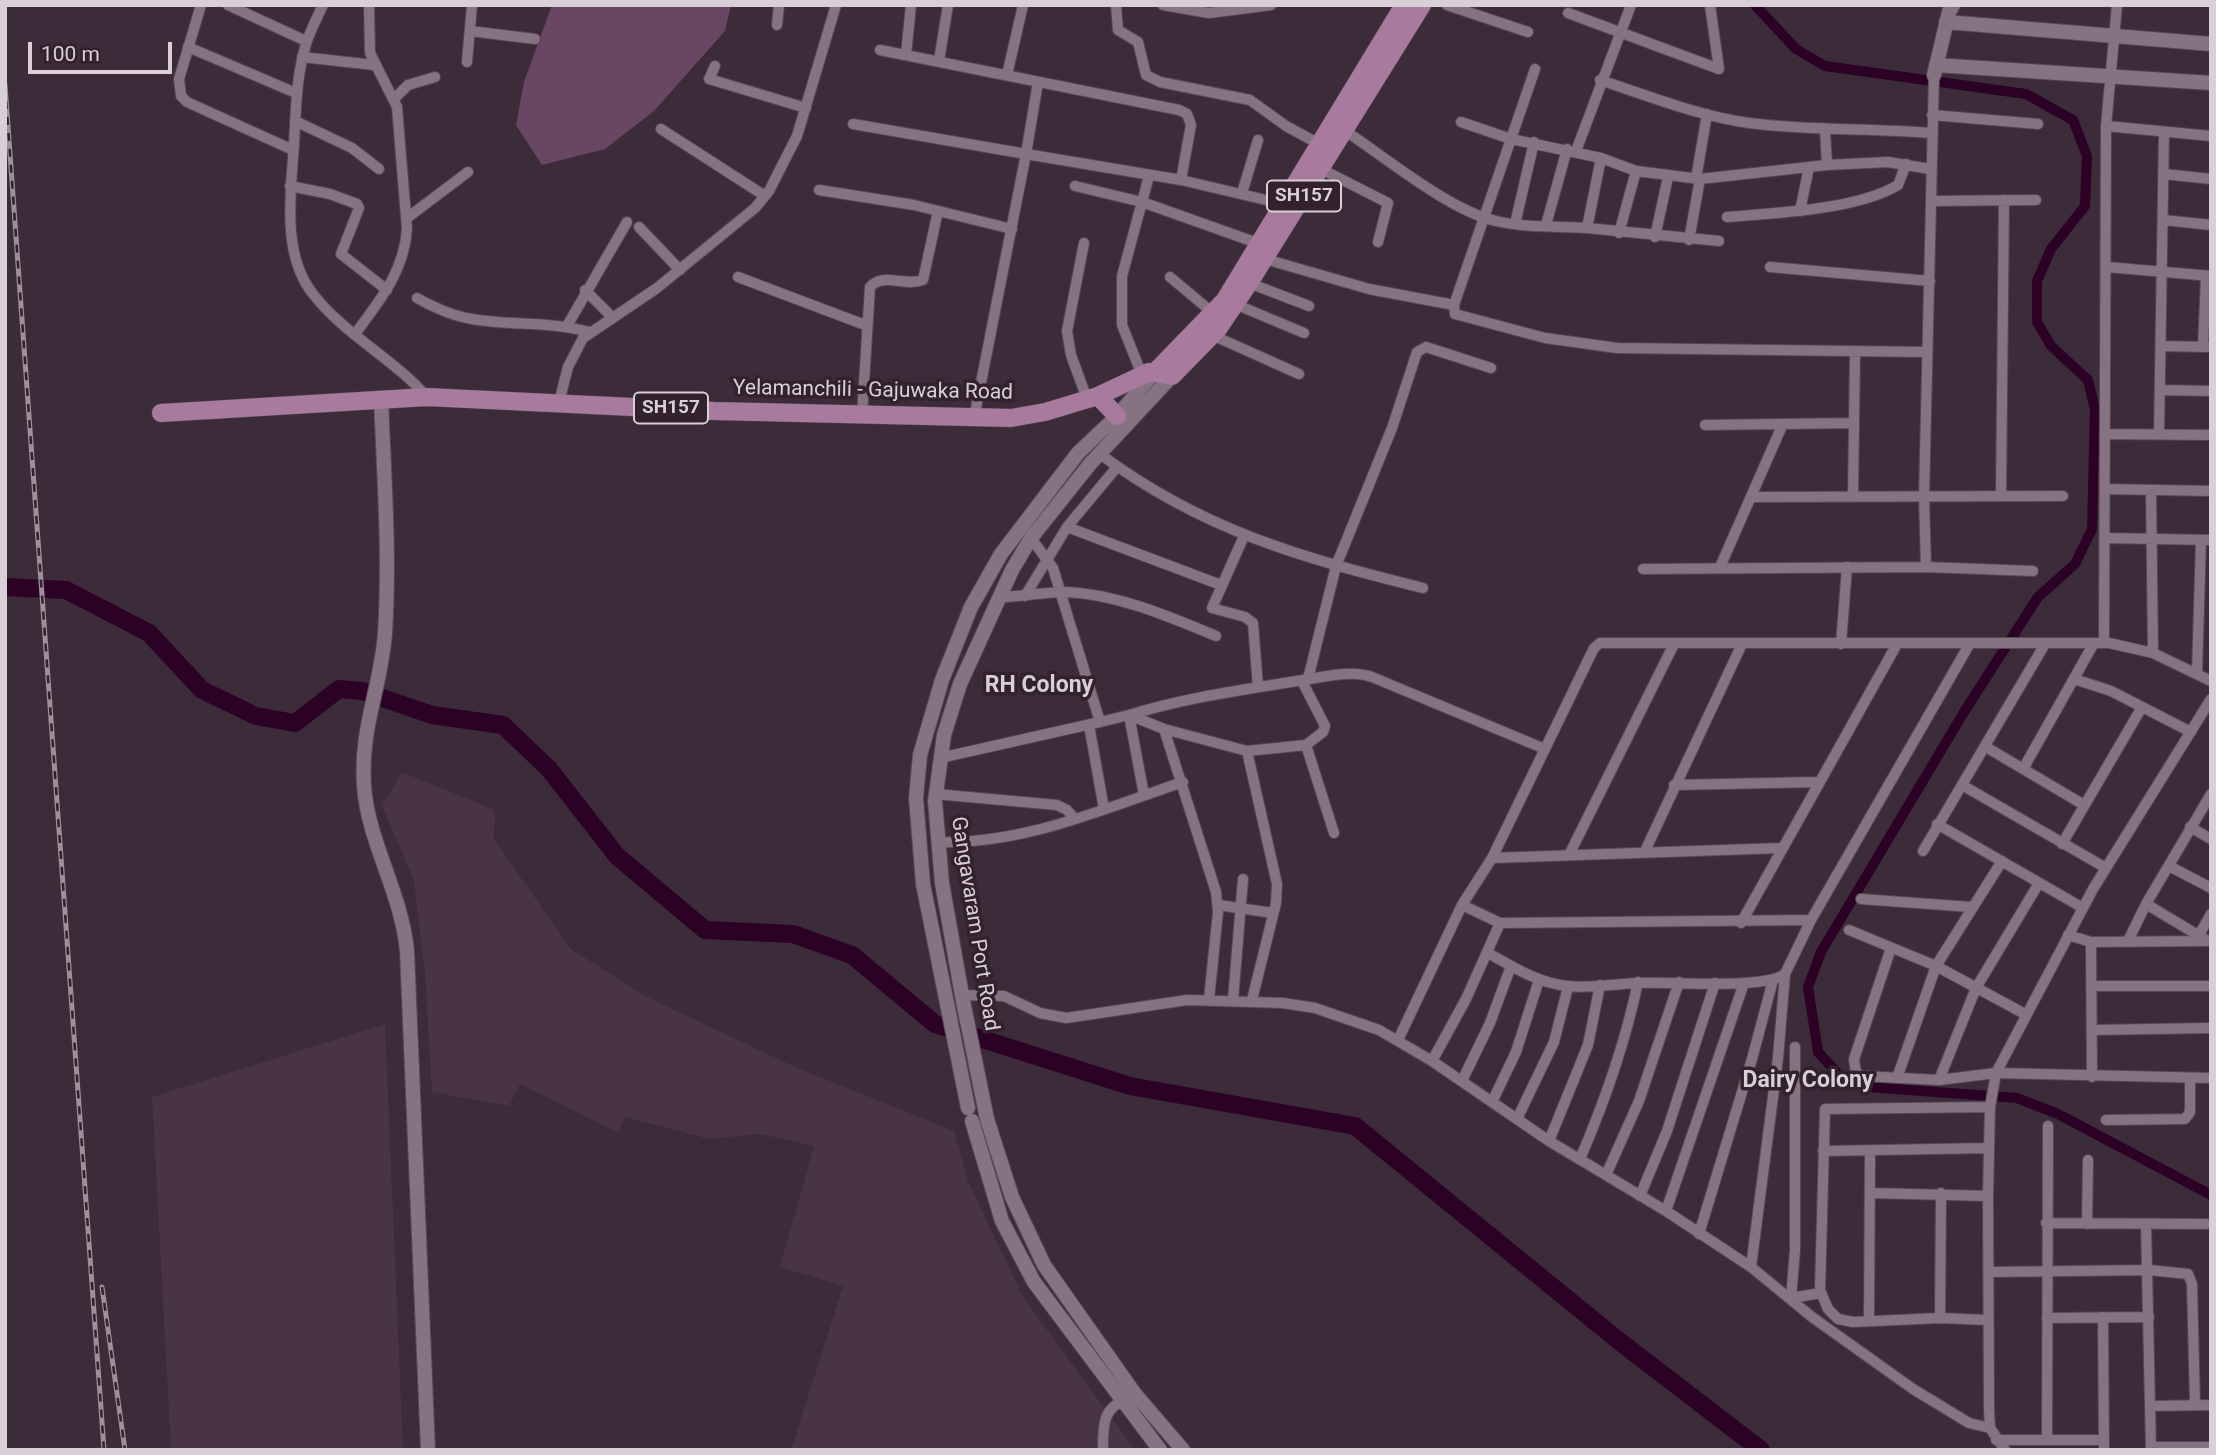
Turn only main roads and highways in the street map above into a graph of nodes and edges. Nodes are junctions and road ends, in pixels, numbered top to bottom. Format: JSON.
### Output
{"nodes":[{"id":1,"x":1404,"y":5,"type":"edge"},
{"id":2,"x":1422,"y":5,"type":"edge"},
{"id":3,"x":1262,"y":251,"type":"junction"},
{"id":4,"x":1157,"y":374,"type":"junction"},
{"id":5,"x":1093,"y":398,"type":"junction"},
{"id":6,"x":161,"y":413,"type":"dead end"},
{"id":7,"x":1117,"y":416,"type":"road end"}],
"edges":[{"from":1,"to":3,"type":"main road","name":"Yelamanchili - Gajuwaka Road","number":"SH157"},
{"from":2,"to":3,"type":"main road","name":"Yelamanchili - Gajuwaka Road","number":"SH157"},
{"from":3,"to":4,"type":"main road","name":"Yelamanchili - Gajuwaka Road","number":"SH157"},
{"from":3,"to":4,"type":"main road","name":"Yelamanchili - Gajuwaka Road","number":"SH157"},
{"from":4,"to":5,"type":"main road","name":"Yelamanchili - Gajuwaka Road","number":"SH157"},
{"from":5,"to":6,"type":"main road","name":"Yelamanchili - Gajuwaka Road","number":"SH157"},
{"from":5,"to":7,"type":"main road"}]}
